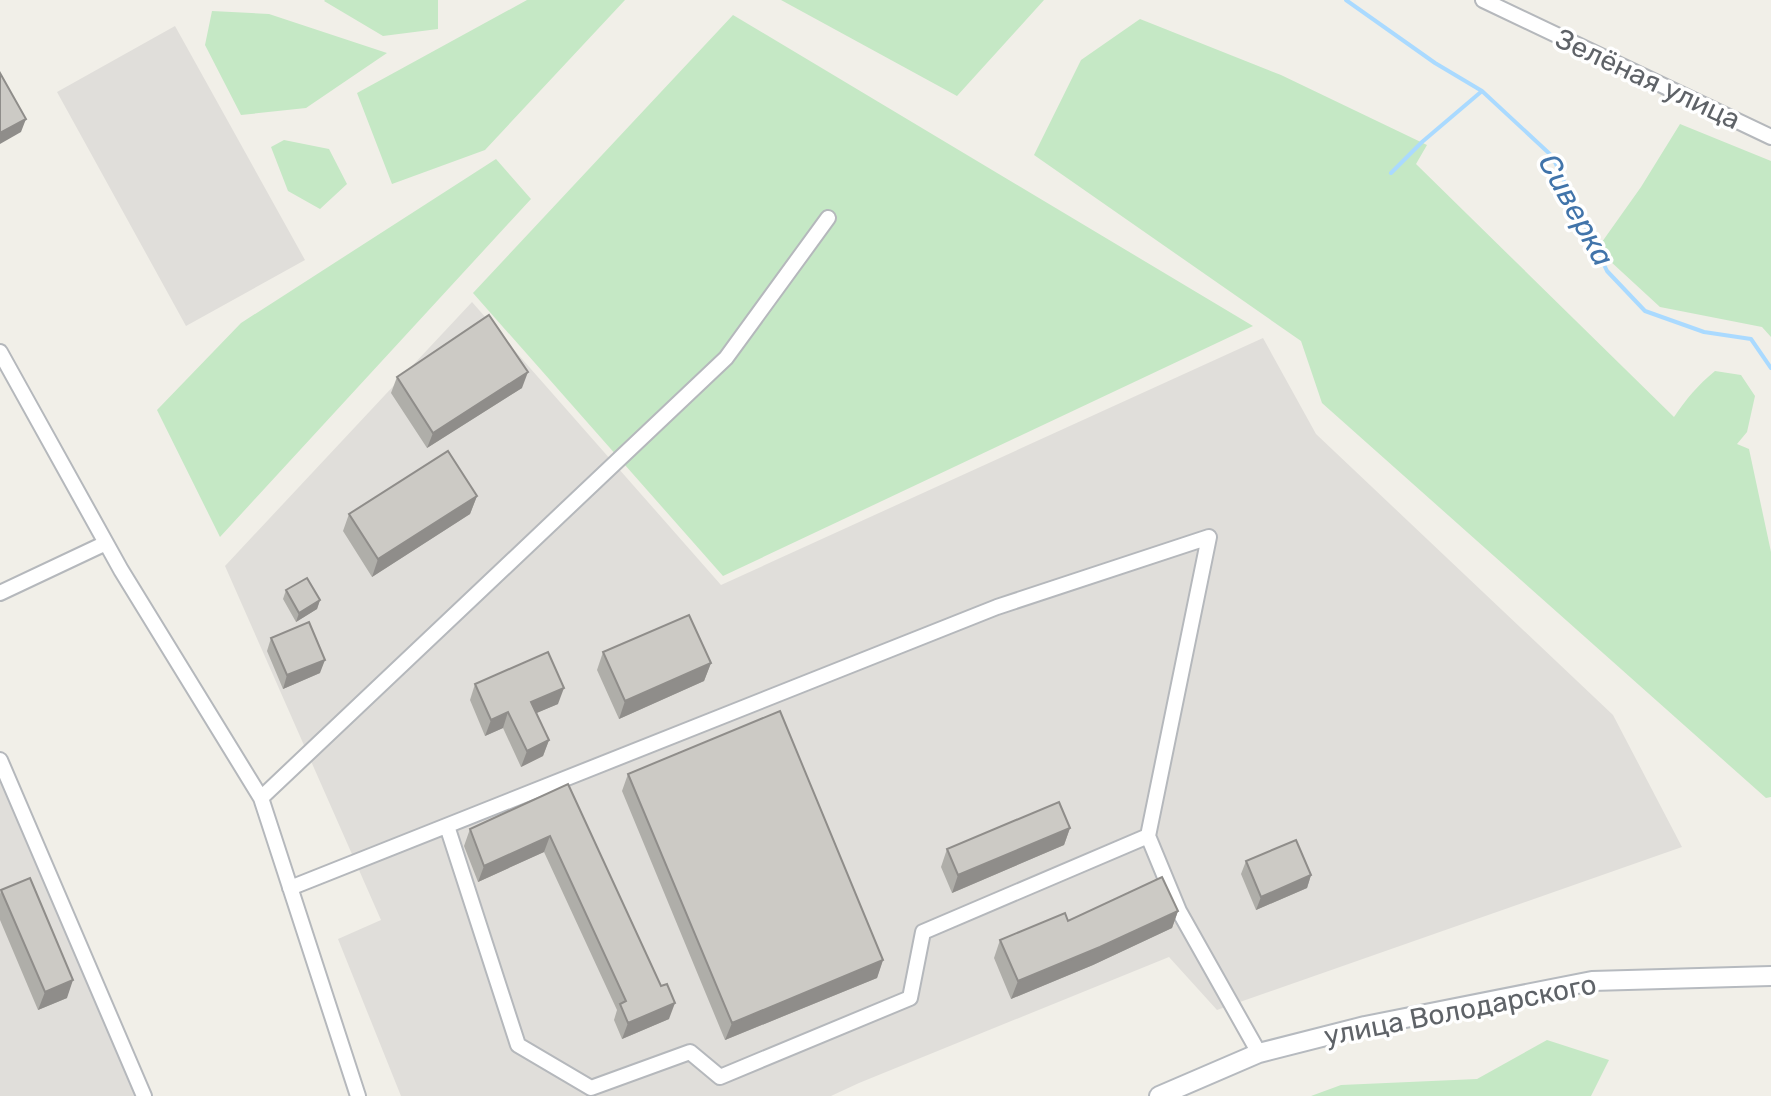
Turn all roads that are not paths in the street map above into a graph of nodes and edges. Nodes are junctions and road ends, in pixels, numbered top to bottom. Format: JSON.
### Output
{"nodes":[{"id":1,"x":1483,"y":0,"type":"edge"},
{"id":2,"x":1771,"y":137,"type":"edge"},
{"id":3,"x":828,"y":218,"type":"dead end"},
{"id":4,"x":0,"y":352,"type":"edge"},
{"id":5,"x":106,"y":543,"type":"junction"},
{"id":6,"x":0,"y":593,"type":"edge"},
{"id":7,"x":0,"y":760,"type":"edge"},
{"id":8,"x":261,"y":798,"type":"junction"},
{"id":9,"x":447,"y":826,"type":"junction"},
{"id":10,"x":1148,"y":836,"type":"junction"},
{"id":11,"x":290,"y":888,"type":"junction"},
{"id":12,"x":1771,"y":976,"type":"edge"},
{"id":13,"x":1259,"y":1053,"type":"junction"},
{"id":14,"x":144,"y":1096,"type":"edge"},
{"id":15,"x":358,"y":1096,"type":"edge"},
{"id":16,"x":1159,"y":1096,"type":"edge"}],
"edges":[{"from":1,"to":2,"type":"street","name":"Зелёная улица"},
{"from":3,"to":8,"type":"street"},
{"from":4,"to":5,"type":"street"},
{"from":5,"to":6,"type":"street"},
{"from":5,"to":8,"type":"street"},
{"from":7,"to":14,"type":"street"},
{"from":8,"to":11,"type":"street"},
{"from":9,"to":10,"type":"street"},
{"from":9,"to":10,"type":"street"},
{"from":9,"to":11,"type":"street"},
{"from":10,"to":13,"type":"street"},
{"from":11,"to":15,"type":"street"},
{"from":12,"to":13,"type":"main road","name":"улица Володарского"},
{"from":13,"to":16,"type":"main road","name":"улица Володарского"}]}
